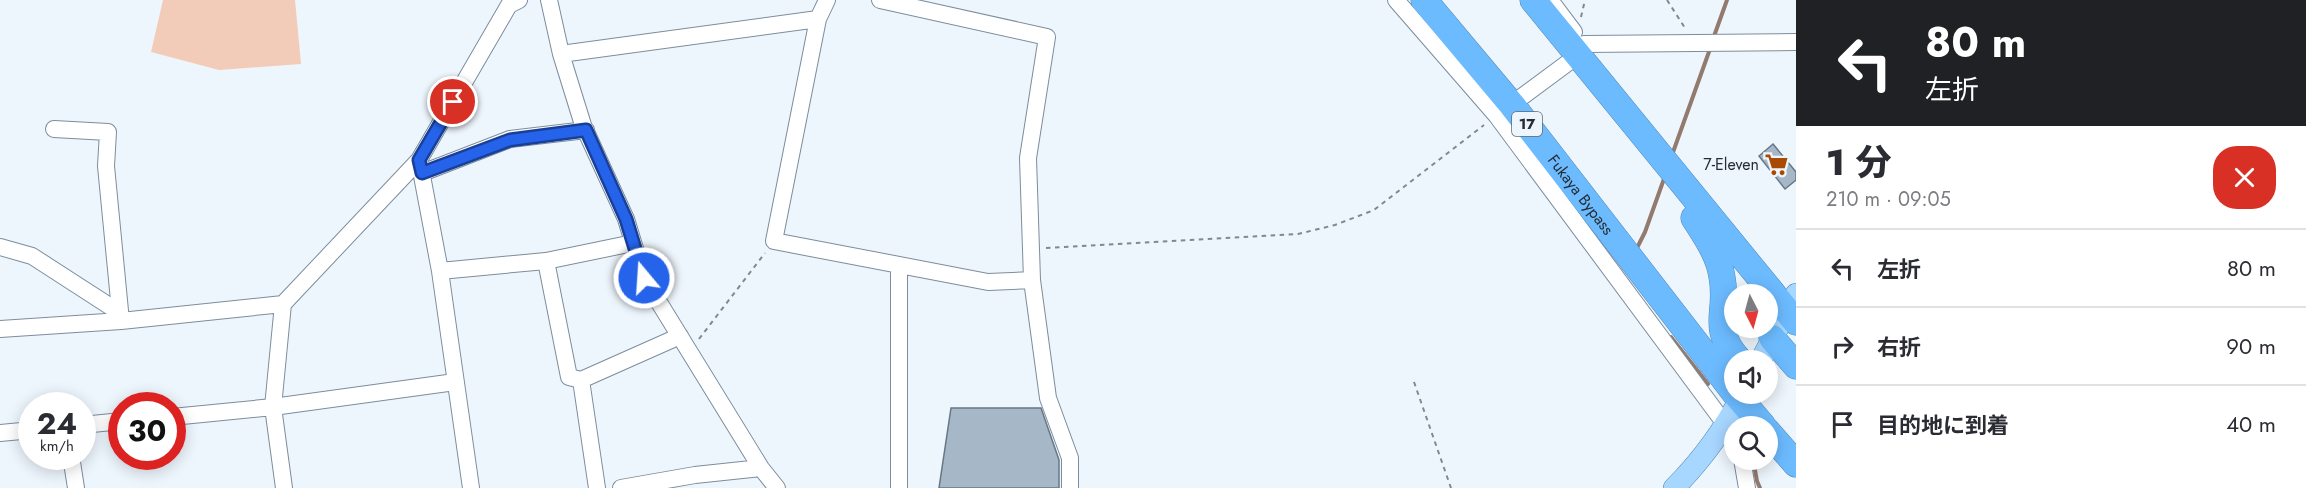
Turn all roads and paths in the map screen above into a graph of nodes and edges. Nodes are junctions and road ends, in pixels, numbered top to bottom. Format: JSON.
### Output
{"nodes":[{"id":1,"x":519,"y":0,"type":"edge"},
{"id":2,"x":549,"y":0,"type":"edge"},
{"id":3,"x":827,"y":0,"type":"edge"},
{"id":4,"x":880,"y":0,"type":"edge"},
{"id":5,"x":1396,"y":0,"type":"edge"},
{"id":6,"x":1424,"y":0,"type":"edge"},
{"id":7,"x":1533,"y":0,"type":"edge"},
{"id":8,"x":1550,"y":0,"type":"edge"},
{"id":9,"x":1667,"y":0,"type":"edge"},
{"id":10,"x":818,"y":19,"type":"junction"},
{"id":11,"x":1796,"y":42,"type":"edge"},
{"id":12,"x":1699,"y":43,"type":"junction"},
{"id":13,"x":1580,"y":50,"type":"junction"},
{"id":14,"x":561,"y":54,"type":"junction"},
{"id":15,"x":1504,"y":110,"type":"junction"},
{"id":16,"x":54,"y":129,"type":"dead end"},
{"id":17,"x":586,"y":130,"type":"junction"},
{"id":18,"x":420,"y":166,"type":"junction"},
{"id":19,"x":1672,"y":171,"type":"junction"},
{"id":20,"x":774,"y":241,"type":"junction"},
{"id":21,"x":633,"y":243,"type":"junction"},
{"id":22,"x":0,"y":247,"type":"edge"},
{"id":23,"x":1031,"y":248,"type":"junction"},
{"id":24,"x":546,"y":261,"type":"junction"},
{"id":25,"x":899,"y":266,"type":"junction"},
{"id":26,"x":440,"y":272,"type":"junction"},
{"id":27,"x":1032,"y":280,"type":"junction"},
{"id":28,"x":283,"y":304,"type":"junction"},
{"id":29,"x":1793,"y":309,"type":"edge"},
{"id":30,"x":122,"y":321,"type":"junction"},
{"id":31,"x":0,"y":328,"type":"edge"},
{"id":32,"x":684,"y":342,"type":"junction"},
{"id":33,"x":1766,"y":349,"type":"edge"},
{"id":34,"x":1732,"y":350,"type":"edge"},
{"id":35,"x":1796,"y":366,"type":"edge"},
{"id":36,"x":1724,"y":376,"type":"edge"},
{"id":37,"x":581,"y":380,"type":"junction"},
{"id":38,"x":455,"y":382,"type":"junction"},
{"id":39,"x":1414,"y":382,"type":"dead end"},
{"id":40,"x":1746,"y":404,"type":"edge"},
{"id":41,"x":273,"y":407,"type":"junction"},
{"id":42,"x":186,"y":416,"type":"edge"},
{"id":43,"x":1755,"y":416,"type":"edge"},
{"id":44,"x":1724,"y":424,"type":"edge"},
{"id":45,"x":18,"y":431,"type":"edge"},
{"id":46,"x":0,"y":433,"type":"edge"},
{"id":47,"x":1724,"y":438,"type":"edge"},
{"id":48,"x":1778,"y":444,"type":"edge"},
{"id":49,"x":1796,"y":464,"type":"edge"},
{"id":50,"x":761,"y":468,"type":"junction"},
{"id":51,"x":73,"y":470,"type":"edge"},
{"id":52,"x":1744,"y":470,"type":"edge"},
{"id":53,"x":76,"y":488,"type":"edge"},
{"id":54,"x":284,"y":488,"type":"edge"},
{"id":55,"x":471,"y":488,"type":"edge"},
{"id":56,"x":597,"y":488,"type":"edge"},
{"id":57,"x":621,"y":488,"type":"edge"},
{"id":58,"x":777,"y":488,"type":"edge"},
{"id":59,"x":899,"y":488,"type":"edge"},
{"id":60,"x":1071,"y":488,"type":"edge"},
{"id":61,"x":1451,"y":488,"type":"edge"},
{"id":62,"x":1674,"y":488,"type":"edge"},
{"id":63,"x":1747,"y":488,"type":"edge"}],
"edges":[{"from":1,"to":18,"type":"street"},
{"from":2,"to":14,"type":"street"},
{"from":3,"to":10,"type":"street"},
{"from":4,"to":23,"type":"street"},
{"from":5,"to":15,"type":"street"},
{"from":6,"to":15,"type":"highway","name":"Fukaya Bypass","number":"17"},
{"from":7,"to":13,"type":"highway"},
{"from":8,"to":13,"type":"street"},
{"from":9,"to":12,"type":"path"},
{"from":10,"to":14,"type":"street"},
{"from":10,"to":20,"type":"street"},
{"from":11,"to":12,"type":"street"},
{"from":12,"to":13,"type":"street"},
{"from":13,"to":15,"type":"street"},
{"from":13,"to":19,"type":"highway"},
{"from":14,"to":17,"type":"street"},
{"from":15,"to":23,"type":"path"},
{"from":15,"to":36,"type":"highway","name":"Fukaya Bypass","number":"17"},
{"from":15,"to":44,"type":"street"},
{"from":16,"to":30,"type":"street"},
{"from":17,"to":18,"type":"street"},
{"from":17,"to":21,"type":"street"},
{"from":18,"to":26,"type":"street"},
{"from":18,"to":28,"type":"street"},
{"from":19,"to":29,"type":"highway"},
{"from":19,"to":34,"type":"highway"},
{"from":20,"to":25,"type":"street"},
{"from":20,"to":32,"type":"path"},
{"from":21,"to":24,"type":"street"},
{"from":21,"to":32,"type":"street"},
{"from":22,"to":30,"type":"street"},
{"from":23,"to":27,"type":"street"},
{"from":24,"to":26,"type":"street"},
{"from":24,"to":37,"type":"street"},
{"from":25,"to":27,"type":"street"},
{"from":25,"to":59,"type":"street"},
{"from":26,"to":38,"type":"street"},
{"from":27,"to":60,"type":"street"},
{"from":28,"to":30,"type":"street"},
{"from":28,"to":41,"type":"street"},
{"from":29,"to":33,"type":"main road"},
{"from":30,"to":31,"type":"street"},
{"from":32,"to":37,"type":"street"},
{"from":32,"to":50,"type":"street"},
{"from":33,"to":35,"type":"highway"},
{"from":37,"to":56,"type":"street"},
{"from":38,"to":41,"type":"street"},
{"from":38,"to":55,"type":"street"},
{"from":39,"to":61,"type":"path"},
{"from":40,"to":43,"type":"highway","name":"Fukaya Bypass","number":"17"},
{"from":41,"to":42,"type":"street"},
{"from":41,"to":54,"type":"street"},
{"from":45,"to":46,"type":"street"},
{"from":47,"to":62,"type":"main road"},
{"from":48,"to":49,"type":"highway"},
{"from":50,"to":57,"type":"street"},
{"from":50,"to":58,"type":"street"},
{"from":51,"to":53,"type":"street"},
{"from":52,"to":63,"type":"street"}]}
